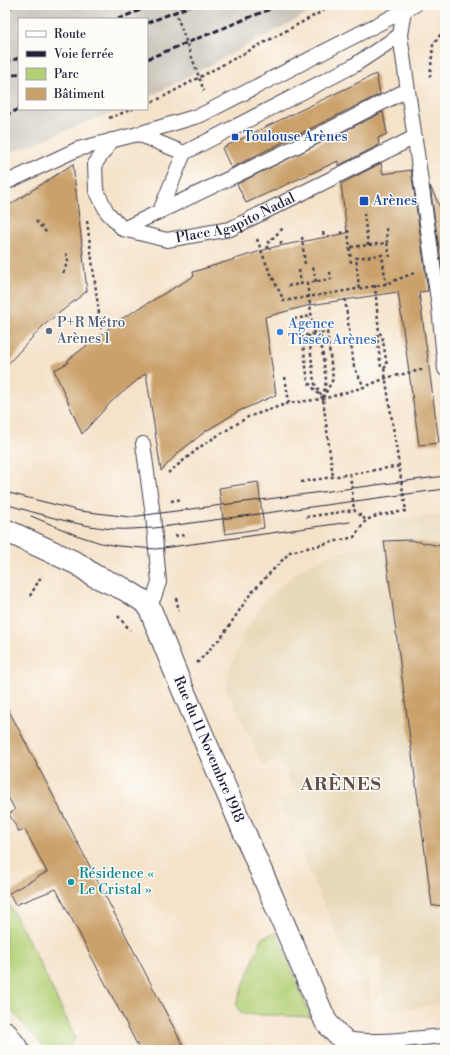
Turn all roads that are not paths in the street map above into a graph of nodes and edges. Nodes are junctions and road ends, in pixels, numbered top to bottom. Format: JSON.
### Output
{"nodes":[{"id":1,"x":409,"y":8,"type":"edge"},
{"id":2,"x":400,"y":35,"type":"junction"},
{"id":3,"x":407,"y":90,"type":"junction"},
{"id":4,"x":138,"y":134,"type":"junction"},
{"id":5,"x":414,"y":137,"type":"junction"},
{"id":6,"x":112,"y":140,"type":"junction"},
{"id":7,"x":184,"y":153,"type":"junction"},
{"id":8,"x":5,"y":183,"type":"edge"},
{"id":9,"x":160,"y":211,"type":"junction"},
{"id":10,"x":123,"y":228,"type":"junction"},
{"id":11,"x":445,"y":366,"type":"edge"},
{"id":12,"x":445,"y":369,"type":"edge"},
{"id":13,"x":143,"y":444,"type":"dead end"},
{"id":14,"x":5,"y":530,"type":"edge"},
{"id":15,"x":148,"y":604,"type":"junction"},
{"id":16,"x":5,"y":1032,"type":"edge"},
{"id":17,"x":445,"y":1036,"type":"edge"},
{"id":18,"x":342,"y":1038,"type":"joint"},
{"id":19,"x":380,"y":1040,"type":"junction"},
{"id":20,"x":18,"y":1050,"type":"edge"},
{"id":21,"x":368,"y":1050,"type":"edge"}],
"edges":[{"from":1,"to":2,"type":"lane"},
{"from":1,"to":4,"type":"lane"},
{"from":2,"to":3,"type":"lane"},
{"from":2,"to":7,"type":"lane"},
{"from":3,"to":5,"type":"lane"},
{"from":3,"to":9,"type":"lane"},
{"from":4,"to":6,"type":"lane"},
{"from":4,"to":7,"type":"lane"},
{"from":5,"to":10,"type":"lane","name":"Place Agapito Nadal"},
{"from":5,"to":11,"type":"lane"},
{"from":6,"to":8,"type":"lane"},
{"from":6,"to":10,"type":"lane","name":"Place Agapito Nadal"},
{"from":7,"to":9,"type":"lane"},
{"from":9,"to":10,"type":"lane"},
{"from":11,"to":12,"type":"lane"},
{"from":13,"to":15,"type":"lane"},
{"from":14,"to":15,"type":"street"},
{"from":15,"to":18,"type":"street","name":"Rue du 11 Novembre 1918"},
{"from":16,"to":20,"type":"street"},
{"from":17,"to":19,"type":"lane"},
{"from":18,"to":19,"type":"lane"},
{"from":19,"to":21,"type":"lane"}]}
